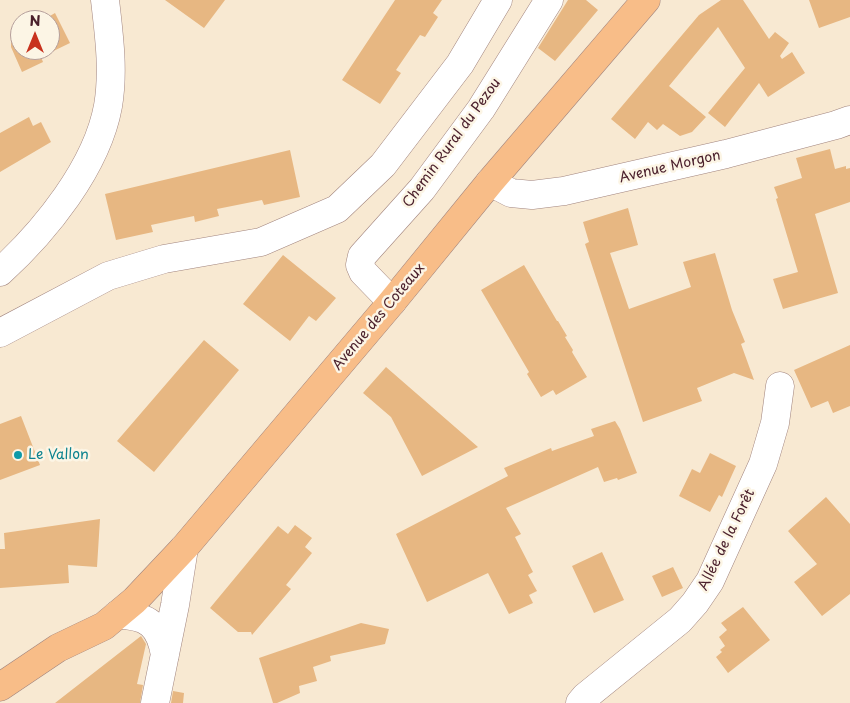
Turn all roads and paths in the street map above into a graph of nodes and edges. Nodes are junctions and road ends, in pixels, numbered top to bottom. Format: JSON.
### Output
{"nodes":[{"id":1,"x":105,"y":0,"type":"edge"},
{"id":2,"x":498,"y":0,"type":"edge"},
{"id":3,"x":549,"y":0,"type":"edge"},
{"id":4,"x":646,"y":0,"type":"edge"},
{"id":5,"x":850,"y":120,"type":"edge"},
{"id":6,"x":490,"y":182,"type":"junction"},
{"id":7,"x":0,"y":272,"type":"edge"},
{"id":8,"x":392,"y":302,"type":"junction"},
{"id":9,"x":0,"y":333,"type":"edge"},
{"id":10,"x":780,"y":386,"type":"dead end"},
{"id":11,"x":184,"y":548,"type":"junction"},
{"id":12,"x":110,"y":620,"type":"junction"},
{"id":13,"x":63,"y":656,"type":"junction"},
{"id":14,"x":165,"y":656,"type":"junction"},
{"id":15,"x":0,"y":686,"type":"edge"},
{"id":16,"x":2,"y":703,"type":"edge"},
{"id":17,"x":155,"y":703,"type":"edge"},
{"id":18,"x":580,"y":703,"type":"edge"}],
"edges":[{"from":1,"to":7,"type":"street"},
{"from":2,"to":9,"type":"street"},
{"from":3,"to":8,"type":"street","name":"Chemin Rural du Pezou"},
{"from":4,"to":6,"type":"main road","name":"Avenue des Coteaux"},
{"from":5,"to":6,"type":"street","name":"Avenue Morgon"},
{"from":6,"to":8,"type":"main road","name":"Avenue des Coteaux"},
{"from":8,"to":11,"type":"main road","name":"Avenue des Coteaux"},
{"from":10,"to":18,"type":"street","name":"Allée de la Forêt"},
{"from":11,"to":12,"type":"main road","name":"Avenue des Coteaux"},
{"from":11,"to":14,"type":"street"},
{"from":12,"to":13,"type":"main road","name":"Avenue des Coteaux"},
{"from":12,"to":14,"type":"street"},
{"from":13,"to":15,"type":"main road","name":"Avenue des Coteaux"},
{"from":13,"to":16,"type":"main road","name":"Avenue des Coteaux"},
{"from":14,"to":17,"type":"street"}]}
